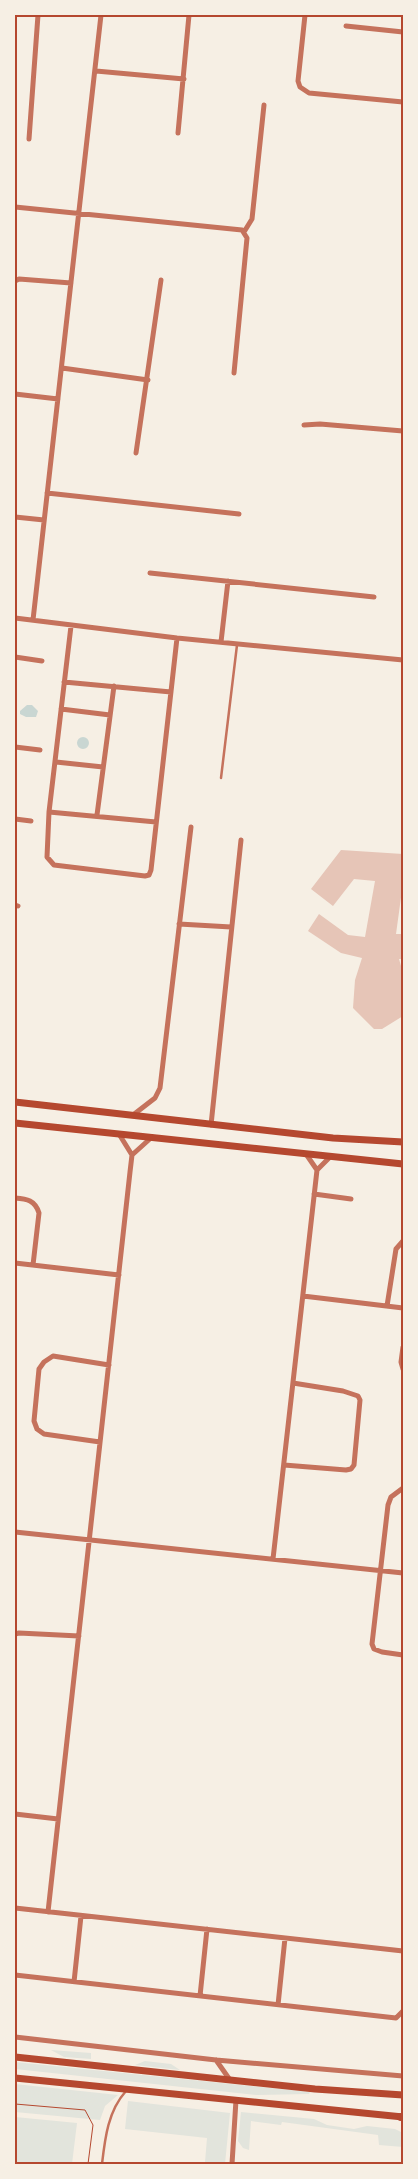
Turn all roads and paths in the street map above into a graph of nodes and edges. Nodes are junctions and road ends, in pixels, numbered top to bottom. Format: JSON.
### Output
{"nodes":[{"id":1,"x":38,"y":15,"type":"edge"},
{"id":2,"x":101,"y":15,"type":"edge"},
{"id":3,"x":189,"y":15,"type":"edge"},
{"id":4,"x":305,"y":15,"type":"edge"},
{"id":5,"x":346,"y":26,"type":"dead end"},
{"id":6,"x":403,"y":32,"type":"edge"},
{"id":7,"x":96,"y":71,"type":"junction"},
{"id":8,"x":184,"y":79,"type":"junction"},
{"id":9,"x":403,"y":102,"type":"edge"},
{"id":10,"x":264,"y":105,"type":"dead end"},
{"id":11,"x":178,"y":133,"type":"dead end"},
{"id":12,"x":29,"y":138,"type":"dead end"},
{"id":13,"x":15,"y":207,"type":"edge"},
{"id":14,"x":80,"y":214,"type":"junction"},
{"id":15,"x":244,"y":232,"type":"junction"},
{"id":16,"x":162,"y":280,"type":"dead end"},
{"id":17,"x":15,"y":281,"type":"edge"},
{"id":18,"x":71,"y":283,"type":"junction"},
{"id":19,"x":62,"y":368,"type":"junction"},
{"id":20,"x":234,"y":374,"type":"dead end"},
{"id":21,"x":148,"y":380,"type":"junction"},
{"id":22,"x":15,"y":394,"type":"edge"},
{"id":23,"x":58,"y":399,"type":"junction"},
{"id":24,"x":304,"y":425,"type":"dead end"},
{"id":25,"x":403,"y":431,"type":"edge"},
{"id":26,"x":136,"y":452,"type":"dead end"},
{"id":27,"x":47,"y":493,"type":"junction"},
{"id":28,"x":239,"y":514,"type":"dead end"},
{"id":29,"x":15,"y":517,"type":"edge"},
{"id":30,"x":44,"y":520,"type":"junction"},
{"id":31,"x":150,"y":573,"type":"dead end"},
{"id":32,"x":228,"y":581,"type":"junction"},
{"id":33,"x":374,"y":597,"type":"dead end"},
{"id":34,"x":15,"y":618,"type":"edge"},
{"id":35,"x":33,"y":620,"type":"junction"},
{"id":36,"x":71,"y":626,"type":"junction"},
{"id":37,"x":177,"y":638,"type":"junction"},
{"id":38,"x":221,"y":642,"type":"junction"},
{"id":39,"x":237,"y":643,"type":"junction"},
{"id":40,"x":15,"y":657,"type":"edge"},
{"id":41,"x":403,"y":660,"type":"edge"},
{"id":42,"x":42,"y":661,"type":"dead end"},
{"id":43,"x":64,"y":682,"type":"junction"},
{"id":44,"x":114,"y":686,"type":"junction"},
{"id":45,"x":171,"y":692,"type":"junction"},
{"id":46,"x":61,"y":709,"type":"junction"},
{"id":47,"x":110,"y":715,"type":"junction"},
{"id":48,"x":15,"y":747,"type":"edge"},
{"id":49,"x":40,"y":750,"type":"dead end"},
{"id":50,"x":56,"y":762,"type":"junction"},
{"id":51,"x":103,"y":767,"type":"junction"},
{"id":52,"x":221,"y":778,"type":"dead end"},
{"id":53,"x":49,"y":812,"type":"junction"},
{"id":54,"x":98,"y":815,"type":"junction"},
{"id":55,"x":15,"y":819,"type":"edge"},
{"id":56,"x":31,"y":821,"type":"dead end"},
{"id":57,"x":156,"y":822,"type":"junction"},
{"id":58,"x":191,"y":827,"type":"dead end"},
{"id":59,"x":240,"y":840,"type":"dead end"},
{"id":60,"x":179,"y":924,"type":"junction"},
{"id":61,"x":230,"y":927,"type":"junction"},
{"id":62,"x":15,"y":1102,"type":"edge"},
{"id":63,"x":133,"y":1116,"type":"junction"},
{"id":64,"x":15,"y":1122,"type":"edge"},
{"id":65,"x":211,"y":1125,"type":"junction"},
{"id":66,"x":119,"y":1134,"type":"junction"},
{"id":67,"x":152,"y":1137,"type":"junction"},
{"id":68,"x":403,"y":1142,"type":"edge"},
{"id":69,"x":306,"y":1154,"type":"junction"},
{"id":70,"x":132,"y":1155,"type":"junction"},
{"id":71,"x":330,"y":1157,"type":"junction"},
{"id":72,"x":403,"y":1164,"type":"edge"},
{"id":73,"x":316,"y":1170,"type":"junction"},
{"id":74,"x":314,"y":1194,"type":"junction"},
{"id":75,"x":15,"y":1198,"type":"edge"},
{"id":76,"x":351,"y":1199,"type":"dead end"},
{"id":77,"x":403,"y":1240,"type":"edge"},
{"id":78,"x":15,"y":1263,"type":"edge"},
{"id":79,"x":33,"y":1265,"type":"junction"},
{"id":80,"x":119,"y":1275,"type":"junction"},
{"id":81,"x":302,"y":1296,"type":"junction"},
{"id":82,"x":388,"y":1306,"type":"junction"},
{"id":83,"x":403,"y":1308,"type":"edge"},
{"id":84,"x":403,"y":1347,"type":"edge"},
{"id":85,"x":109,"y":1365,"type":"junction"},
{"id":86,"x":403,"y":1369,"type":"edge"},
{"id":87,"x":293,"y":1383,"type":"junction"},
{"id":88,"x":100,"y":1442,"type":"junction"},
{"id":89,"x":284,"y":1465,"type":"junction"},
{"id":90,"x":403,"y":1488,"type":"edge"},
{"id":91,"x":15,"y":1532,"type":"edge"},
{"id":92,"x":89,"y":1540,"type":"junction"},
{"id":93,"x":273,"y":1559,"type":"junction"},
{"id":94,"x":380,"y":1570,"type":"junction"},
{"id":95,"x":403,"y":1573,"type":"edge"},
{"id":96,"x":15,"y":1634,"type":"edge"},
{"id":97,"x":79,"y":1636,"type":"junction"},
{"id":98,"x":403,"y":1655,"type":"edge"},
{"id":99,"x":15,"y":1814,"type":"edge"},
{"id":100,"x":58,"y":1819,"type":"junction"},
{"id":101,"x":15,"y":1908,"type":"edge"},
{"id":102,"x":48,"y":1912,"type":"junction"},
{"id":103,"x":81,"y":1916,"type":"junction"},
{"id":104,"x":207,"y":1929,"type":"junction"},
{"id":105,"x":285,"y":1938,"type":"junction"},
{"id":106,"x":403,"y":1951,"type":"edge"},
{"id":107,"x":15,"y":1975,"type":"edge"},
{"id":108,"x":74,"y":1982,"type":"junction"},
{"id":109,"x":200,"y":1996,"type":"junction"},
{"id":110,"x":278,"y":2005,"type":"junction"},
{"id":111,"x":403,"y":2012,"type":"edge"},
{"id":112,"x":15,"y":2037,"type":"edge"},
{"id":113,"x":15,"y":2056,"type":"edge"},
{"id":114,"x":216,"y":2060,"type":"junction"},
{"id":115,"x":403,"y":2076,"type":"edge"},
{"id":116,"x":15,"y":2078,"type":"edge"},
{"id":117,"x":230,"y":2080,"type":"junction"},
{"id":118,"x":127,"y":2090,"type":"junction"},
{"id":119,"x":403,"y":2095,"type":"edge"},
{"id":120,"x":236,"y":2100,"type":"junction"},
{"id":121,"x":15,"y":2104,"type":"edge"},
{"id":122,"x":403,"y":2118,"type":"edge"},
{"id":123,"x":88,"y":2164,"type":"edge"},
{"id":124,"x":102,"y":2164,"type":"edge"},
{"id":125,"x":232,"y":2164,"type":"edge"}],
"edges":[{"from":1,"to":12,"type":"street"},
{"from":2,"to":7,"type":"street"},
{"from":3,"to":8,"type":"street"},
{"from":4,"to":9,"type":"street"},
{"from":5,"to":6,"type":"street"},
{"from":7,"to":8,"type":"street"},
{"from":7,"to":14,"type":"street"},
{"from":8,"to":11,"type":"street"},
{"from":10,"to":15,"type":"street"},
{"from":13,"to":14,"type":"street"},
{"from":14,"to":15,"type":"street"},
{"from":14,"to":18,"type":"street"},
{"from":15,"to":20,"type":"street"},
{"from":16,"to":21,"type":"street"},
{"from":17,"to":18,"type":"street"},
{"from":18,"to":19,"type":"street"},
{"from":19,"to":21,"type":"street"},
{"from":19,"to":23,"type":"street"},
{"from":21,"to":26,"type":"street"},
{"from":22,"to":23,"type":"street"},
{"from":23,"to":27,"type":"street"},
{"from":24,"to":25,"type":"street"},
{"from":27,"to":28,"type":"street"},
{"from":27,"to":30,"type":"street"},
{"from":29,"to":30,"type":"street"},
{"from":30,"to":35,"type":"street"},
{"from":31,"to":32,"type":"street"},
{"from":32,"to":33,"type":"street"},
{"from":32,"to":38,"type":"street"},
{"from":34,"to":35,"type":"street"},
{"from":35,"to":36,"type":"street"},
{"from":36,"to":37,"type":"street"},
{"from":36,"to":43,"type":"street"},
{"from":37,"to":38,"type":"street"},
{"from":37,"to":45,"type":"street"},
{"from":38,"to":39,"type":"street"},
{"from":39,"to":41,"type":"street"},
{"from":39,"to":52,"type":"lane"},
{"from":40,"to":42,"type":"street"},
{"from":43,"to":44,"type":"street"},
{"from":43,"to":46,"type":"street"},
{"from":44,"to":45,"type":"street"},
{"from":44,"to":47,"type":"street"},
{"from":45,"to":57,"type":"street"},
{"from":46,"to":47,"type":"street"},
{"from":46,"to":50,"type":"street"},
{"from":47,"to":51,"type":"street"},
{"from":48,"to":49,"type":"street"},
{"from":50,"to":51,"type":"street"},
{"from":50,"to":53,"type":"street"},
{"from":51,"to":54,"type":"street"},
{"from":53,"to":54,"type":"street"},
{"from":53,"to":57,"type":"street"},
{"from":54,"to":57,"type":"street"},
{"from":55,"to":56,"type":"street"},
{"from":58,"to":60,"type":"street"},
{"from":59,"to":61,"type":"street"},
{"from":60,"to":61,"type":"street"},
{"from":60,"to":63,"type":"street"},
{"from":61,"to":65,"type":"street"},
{"from":62,"to":63,"type":"main road"},
{"from":63,"to":65,"type":"main road"},
{"from":64,"to":66,"type":"main road"},
{"from":65,"to":68,"type":"main road"},
{"from":66,"to":67,"type":"main road"},
{"from":66,"to":70,"type":"street"},
{"from":67,"to":69,"type":"main road"},
{"from":67,"to":70,"type":"street"},
{"from":69,"to":71,"type":"main road"},
{"from":69,"to":73,"type":"street"},
{"from":70,"to":80,"type":"street"},
{"from":71,"to":72,"type":"main road"},
{"from":71,"to":73,"type":"street"},
{"from":73,"to":74,"type":"street"},
{"from":74,"to":76,"type":"street"},
{"from":74,"to":81,"type":"street"},
{"from":75,"to":79,"type":"street"},
{"from":77,"to":82,"type":"street"},
{"from":78,"to":79,"type":"street"},
{"from":79,"to":80,"type":"street"},
{"from":80,"to":85,"type":"street"},
{"from":81,"to":82,"type":"street"},
{"from":81,"to":87,"type":"street"},
{"from":82,"to":83,"type":"street"},
{"from":84,"to":86,"type":"street"},
{"from":85,"to":88,"type":"street"},
{"from":85,"to":88,"type":"street"},
{"from":87,"to":89,"type":"street"},
{"from":87,"to":89,"type":"street"},
{"from":88,"to":92,"type":"street"},
{"from":89,"to":93,"type":"street"},
{"from":90,"to":94,"type":"street"},
{"from":91,"to":92,"type":"street"},
{"from":92,"to":93,"type":"street"},
{"from":92,"to":97,"type":"street"},
{"from":93,"to":94,"type":"street"},
{"from":94,"to":95,"type":"street"},
{"from":94,"to":98,"type":"street"},
{"from":96,"to":97,"type":"street"},
{"from":97,"to":100,"type":"street"},
{"from":99,"to":100,"type":"street"},
{"from":100,"to":102,"type":"street"},
{"from":101,"to":102,"type":"street"},
{"from":102,"to":103,"type":"street"},
{"from":103,"to":104,"type":"street"},
{"from":103,"to":108,"type":"street"},
{"from":104,"to":105,"type":"street"},
{"from":104,"to":109,"type":"street"},
{"from":105,"to":106,"type":"street"},
{"from":105,"to":110,"type":"street"},
{"from":107,"to":108,"type":"street"},
{"from":108,"to":109,"type":"street"},
{"from":109,"to":110,"type":"street"},
{"from":110,"to":111,"type":"street"},
{"from":112,"to":114,"type":"street"},
{"from":113,"to":117,"type":"main road"},
{"from":114,"to":115,"type":"street"},
{"from":114,"to":117,"type":"street"},
{"from":116,"to":118,"type":"main road"},
{"from":117,"to":119,"type":"main road"},
{"from":118,"to":120,"type":"main road"},
{"from":118,"to":124,"type":"lane"},
{"from":120,"to":122,"type":"main road"},
{"from":120,"to":125,"type":"street"},
{"from":121,"to":123,"type":"path"}]}
